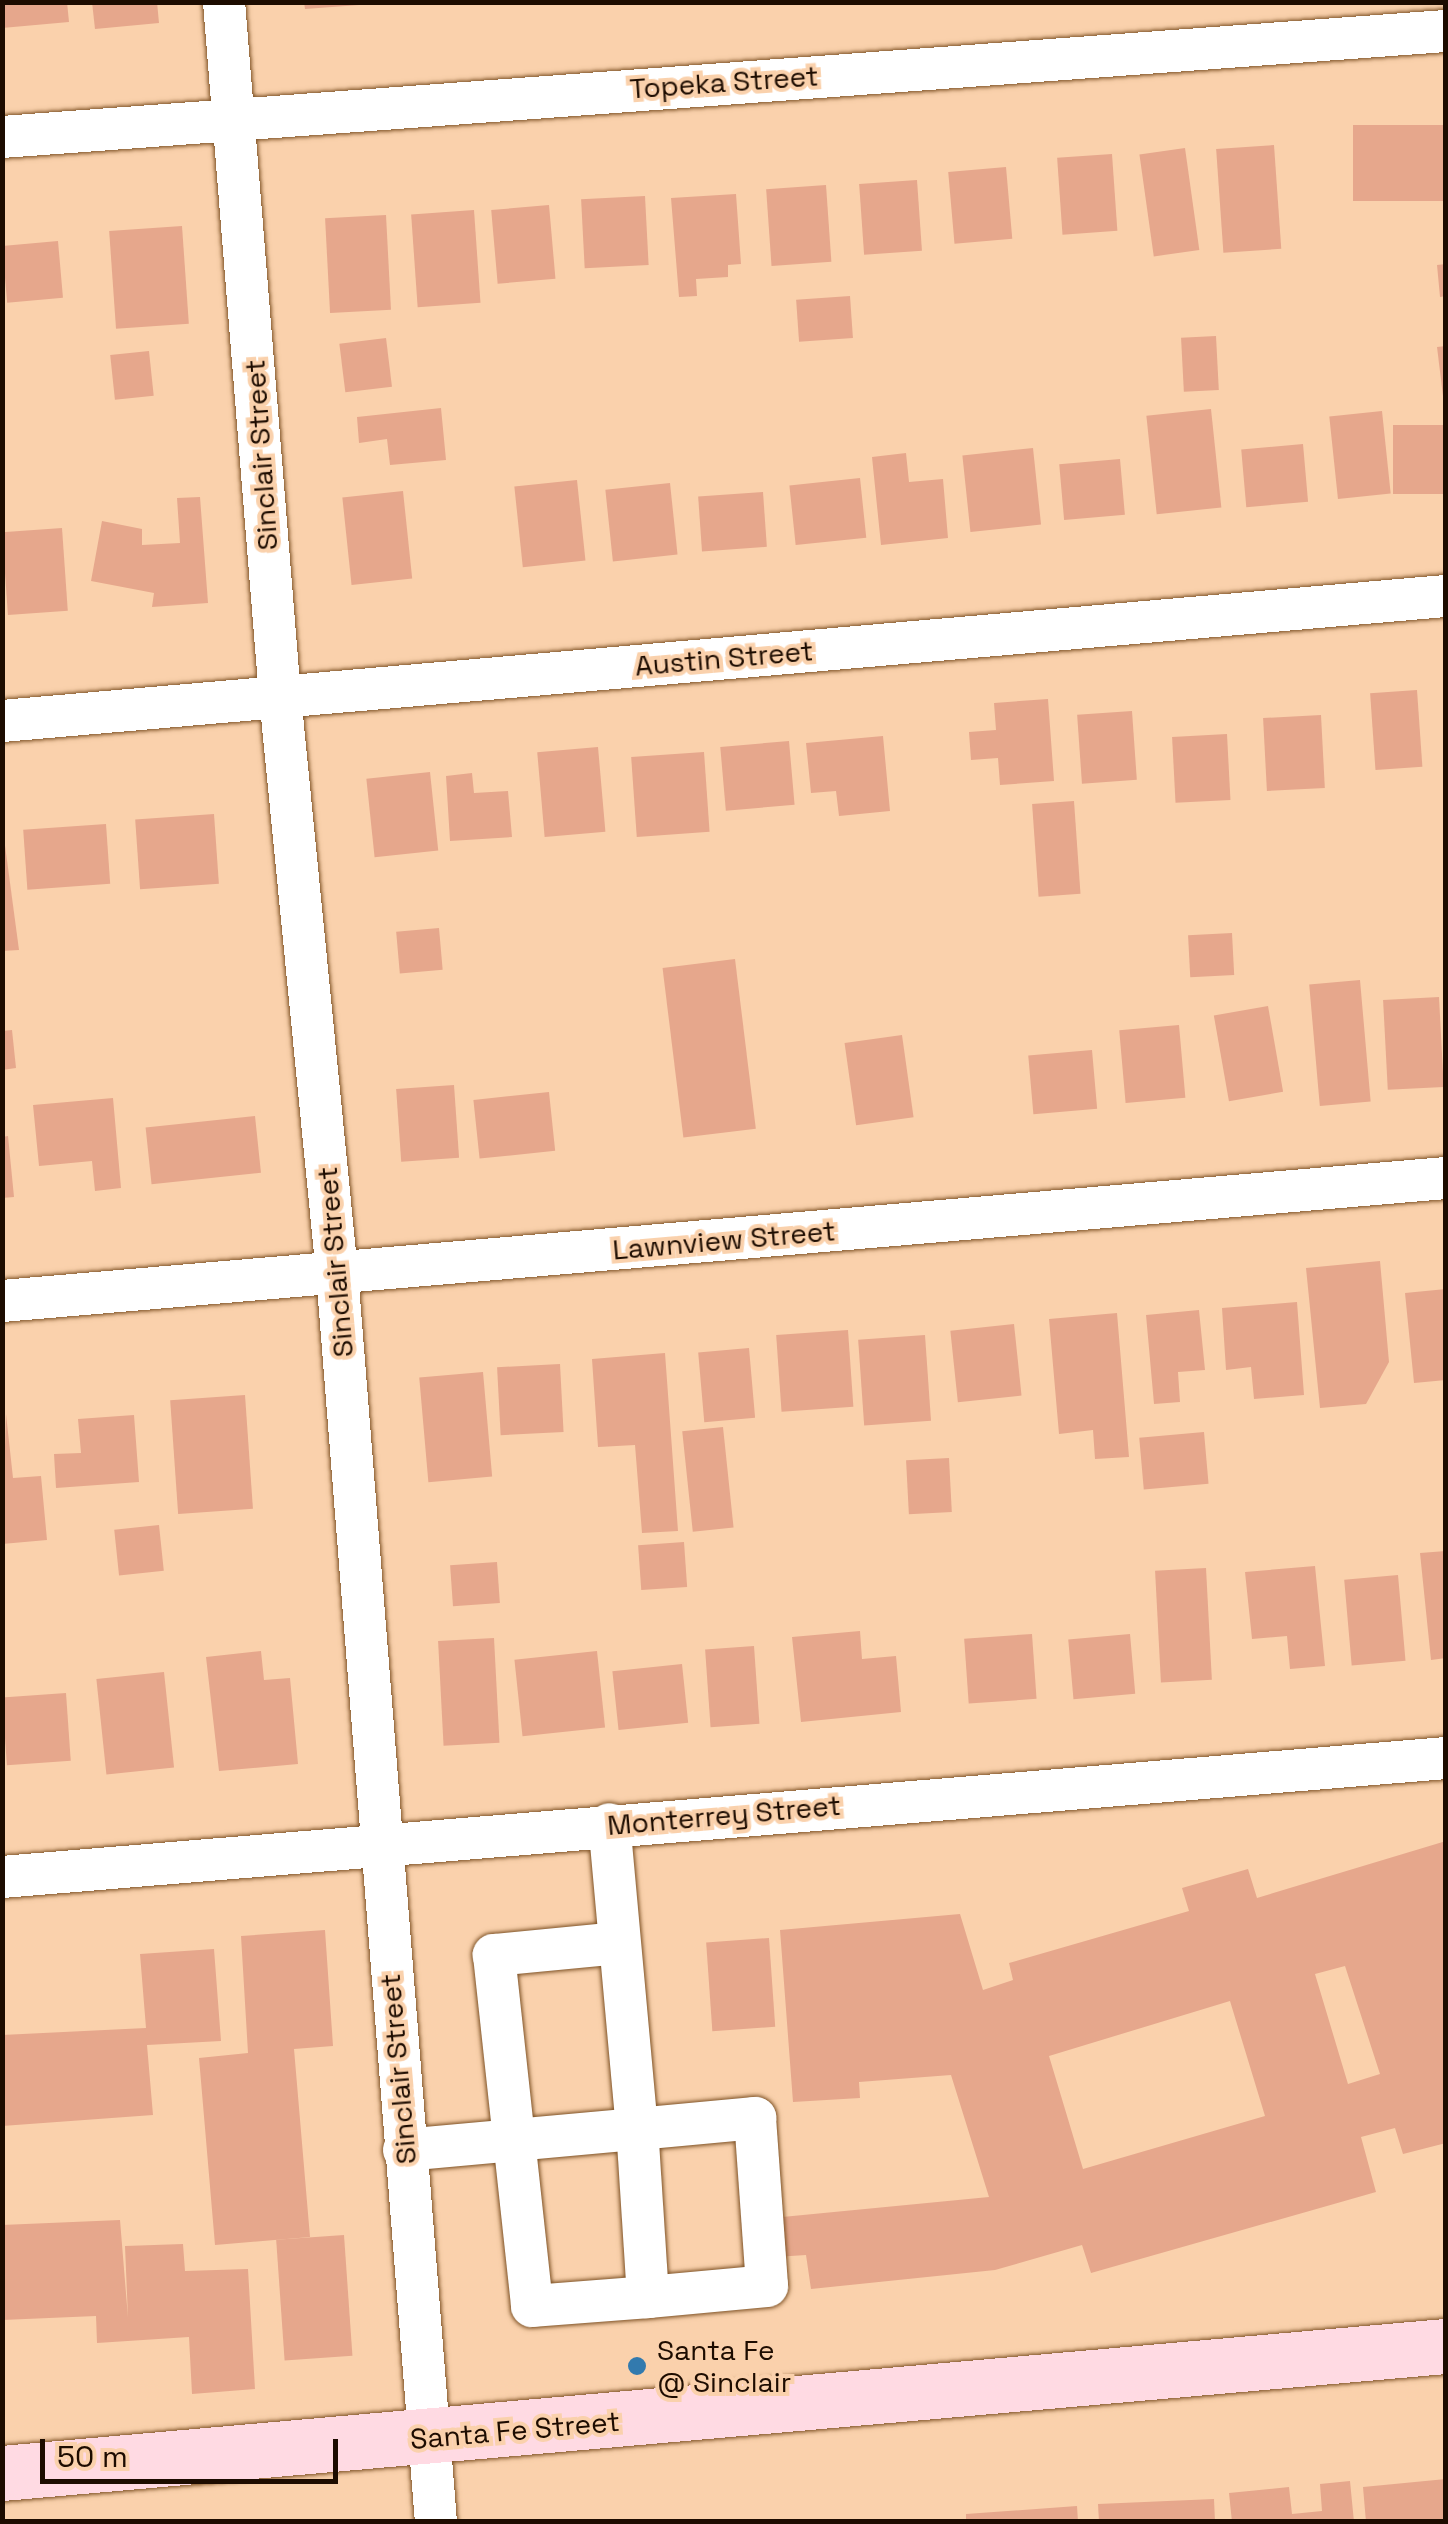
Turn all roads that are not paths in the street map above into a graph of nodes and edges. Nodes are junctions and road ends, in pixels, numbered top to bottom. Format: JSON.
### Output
{"nodes":[{"id":1,"x":224,"y":2,"type":"edge"},
{"id":2,"x":1446,"y":31,"type":"edge"},
{"id":3,"x":235,"y":117,"type":"junction"},
{"id":4,"x":2,"y":137,"type":"edge"},
{"id":5,"x":1446,"y":596,"type":"edge"},
{"id":6,"x":280,"y":696,"type":"junction"},
{"id":7,"x":2,"y":721,"type":"edge"},
{"id":8,"x":1446,"y":1178,"type":"edge"},
{"id":9,"x":337,"y":1273,"type":"junction"},
{"id":10,"x":2,"y":1301,"type":"edge"},
{"id":11,"x":1446,"y":1758,"type":"edge"},
{"id":12,"x":609,"y":1824,"type":"junction"},
{"id":13,"x":380,"y":1844,"type":"junction"},
{"id":14,"x":2,"y":1877,"type":"edge"},
{"id":15,"x":619,"y":1943,"type":"junction"},
{"id":16,"x":637,"y":2129,"type":"junction"},
{"id":17,"x":515,"y":2143,"type":"junction"},
{"id":18,"x":404,"y":2150,"type":"junction"},
{"id":19,"x":648,"y":2297,"type":"junction"},
{"id":20,"x":1446,"y":2346,"type":"edge"},
{"id":21,"x":429,"y":2438,"type":"junction"},
{"id":22,"x":2,"y":2473,"type":"edge"},
{"id":23,"x":436,"y":2522,"type":"edge"}],
"edges":[{"from":1,"to":3,"type":"street","name":"Sinclair Street"},
{"from":2,"to":3,"type":"street","name":"Topeka Street"},
{"from":3,"to":4,"type":"street","name":"Topeka Street"},
{"from":3,"to":6,"type":"street","name":"Sinclair Street"},
{"from":5,"to":6,"type":"street","name":"Austin Street"},
{"from":6,"to":7,"type":"street","name":"Austin Street"},
{"from":6,"to":9,"type":"street","name":"Sinclair Street"},
{"from":8,"to":9,"type":"street","name":"Lawnview Street"},
{"from":9,"to":10,"type":"street","name":"Lawnview Street"},
{"from":9,"to":13,"type":"street","name":"Sinclair Street"},
{"from":11,"to":12,"type":"street","name":"Monterrey Street"},
{"from":12,"to":13,"type":"street","name":"Monterrey Street"},
{"from":12,"to":15,"type":"street"},
{"from":13,"to":14,"type":"street","name":"Monterrey Street"},
{"from":13,"to":18,"type":"street","name":"Sinclair Street"},
{"from":15,"to":16,"type":"street"},
{"from":15,"to":17,"type":"street"},
{"from":16,"to":17,"type":"street"},
{"from":16,"to":19,"type":"street"},
{"from":16,"to":19,"type":"street"},
{"from":17,"to":18,"type":"street"},
{"from":17,"to":19,"type":"street"},
{"from":18,"to":21,"type":"street","name":"Sinclair Street"},
{"from":20,"to":21,"type":"main road","name":"Santa Fe Street"},
{"from":21,"to":22,"type":"main road","name":"Santa Fe Street"},
{"from":21,"to":23,"type":"street","name":"Sinclair Street"}]}
